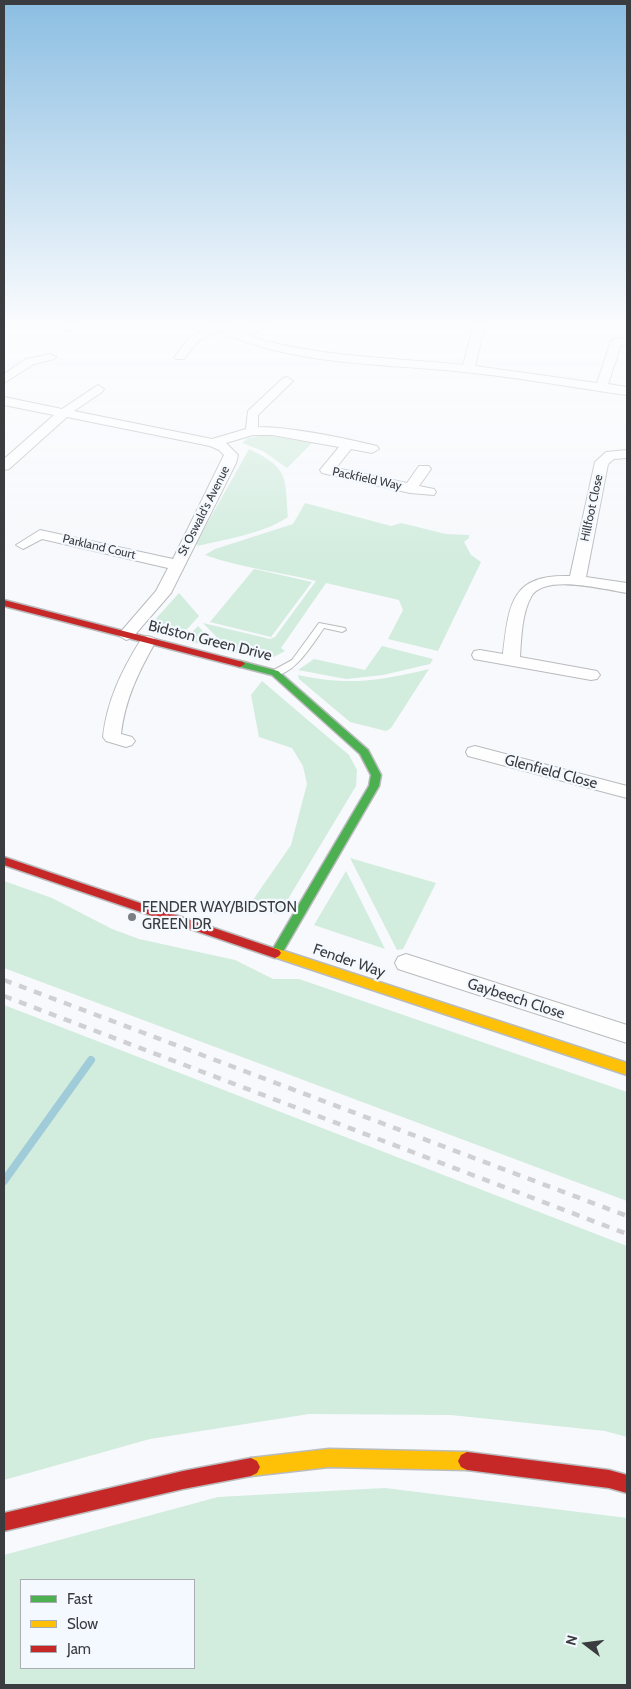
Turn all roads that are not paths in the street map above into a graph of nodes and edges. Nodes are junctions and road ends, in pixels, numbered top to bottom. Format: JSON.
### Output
{"nodes":[{"id":1,"x":14,"y":403,"type":"edge"},
{"id":2,"x":78,"y":403,"type":"edge"},
{"id":3,"x":264,"y":403,"type":"edge"},
{"id":4,"x":64,"y":412,"type":"junction"},
{"id":5,"x":252,"y":431,"type":"junction"},
{"id":6,"x":214,"y":443,"type":"junction"},
{"id":7,"x":348,"y":444,"type":"junction"},
{"id":8,"x":372,"y":449,"type":"dead end"},
{"id":9,"x":627,"y":454,"type":"edge"},
{"id":10,"x":4,"y":466,"type":"edge"},
{"id":11,"x":424,"y":469,"type":"dead end"},
{"id":12,"x":410,"y":489,"type":"junction"},
{"id":13,"x":429,"y":492,"type":"dead end"},
{"id":14,"x":23,"y":545,"type":"dead end"},
{"id":15,"x":177,"y":565,"type":"junction"},
{"id":16,"x":578,"y":581,"type":"junction"},
{"id":17,"x":627,"y":588,"type":"edge"},
{"id":18,"x":4,"y":603,"type":"edge"},
{"id":19,"x":342,"y":630,"type":"dead end"},
{"id":20,"x":126,"y":635,"type":"junction"},
{"id":21,"x":148,"y":641,"type":"junction"},
{"id":22,"x":480,"y":654,"type":"dead end"},
{"id":23,"x":511,"y":660,"type":"junction"},
{"id":24,"x":275,"y":673,"type":"junction"},
{"id":25,"x":591,"y":674,"type":"dead end"},
{"id":26,"x":126,"y":741,"type":"dead end"},
{"id":27,"x":475,"y":752,"type":"dead end"},
{"id":28,"x":627,"y":792,"type":"edge"},
{"id":29,"x":4,"y":861,"type":"edge"},
{"id":30,"x":277,"y":952,"type":"junction"},
{"id":31,"x":406,"y":963,"type":"dead end"},
{"id":32,"x":505,"y":996,"type":"junction"},
{"id":33,"x":492,"y":1026,"type":"junction"},
{"id":34,"x":627,"y":1034,"type":"edge"},
{"id":35,"x":627,"y":1069,"type":"edge"},
{"id":36,"x":627,"y":1484,"type":"edge"},
{"id":37,"x":4,"y":1522,"type":"edge"}],
"edges":[{"from":1,"to":4,"type":"street","name":"St Oswald's Avenue"},
{"from":2,"to":4,"type":"street"},
{"from":3,"to":5,"type":"street"},
{"from":4,"to":6,"type":"street","name":"St Oswald's Avenue"},
{"from":4,"to":10,"type":"street"},
{"from":5,"to":6,"type":"street"},
{"from":5,"to":7,"type":"street"},
{"from":6,"to":15,"type":"street","name":"St Oswald's Avenue"},
{"from":7,"to":8,"type":"street"},
{"from":7,"to":12,"type":"street","name":"Packfield Way"},
{"from":9,"to":16,"type":"street","name":"Hillfoot Close"},
{"from":11,"to":12,"type":"street","name":"Packfield Way"},
{"from":12,"to":13,"type":"street","name":"Packfield Way"},
{"from":14,"to":15,"type":"street","name":"Parkland Court"},
{"from":15,"to":20,"type":"street","name":"St Oswald's Avenue"},
{"from":16,"to":17,"type":"street"},
{"from":16,"to":23,"type":"street"},
{"from":18,"to":20,"type":"main road","name":"Bidston Green Drive"},
{"from":19,"to":24,"type":"lane"},
{"from":20,"to":21,"type":"main road","name":"Bidston Green Drive"},
{"from":21,"to":24,"type":"main road","name":"Bidston Green Drive"},
{"from":21,"to":26,"type":"street"},
{"from":22,"to":23,"type":"street"},
{"from":23,"to":25,"type":"street"},
{"from":24,"to":30,"type":"main road","name":"Bidston Green Drive"},
{"from":27,"to":28,"type":"street","name":"Glenfield Close"},
{"from":29,"to":30,"type":"main road","name":"Fender Way"},
{"from":30,"to":33,"type":"main road","name":"Fender Way"},
{"from":31,"to":32,"type":"street","name":"Gaybeech Close"},
{"from":32,"to":33,"type":"street"},
{"from":32,"to":34,"type":"street","name":"Gaybeech Close"},
{"from":33,"to":35,"type":"main road","name":"Fender Way"},
{"from":36,"to":37,"type":"main road"}]}
